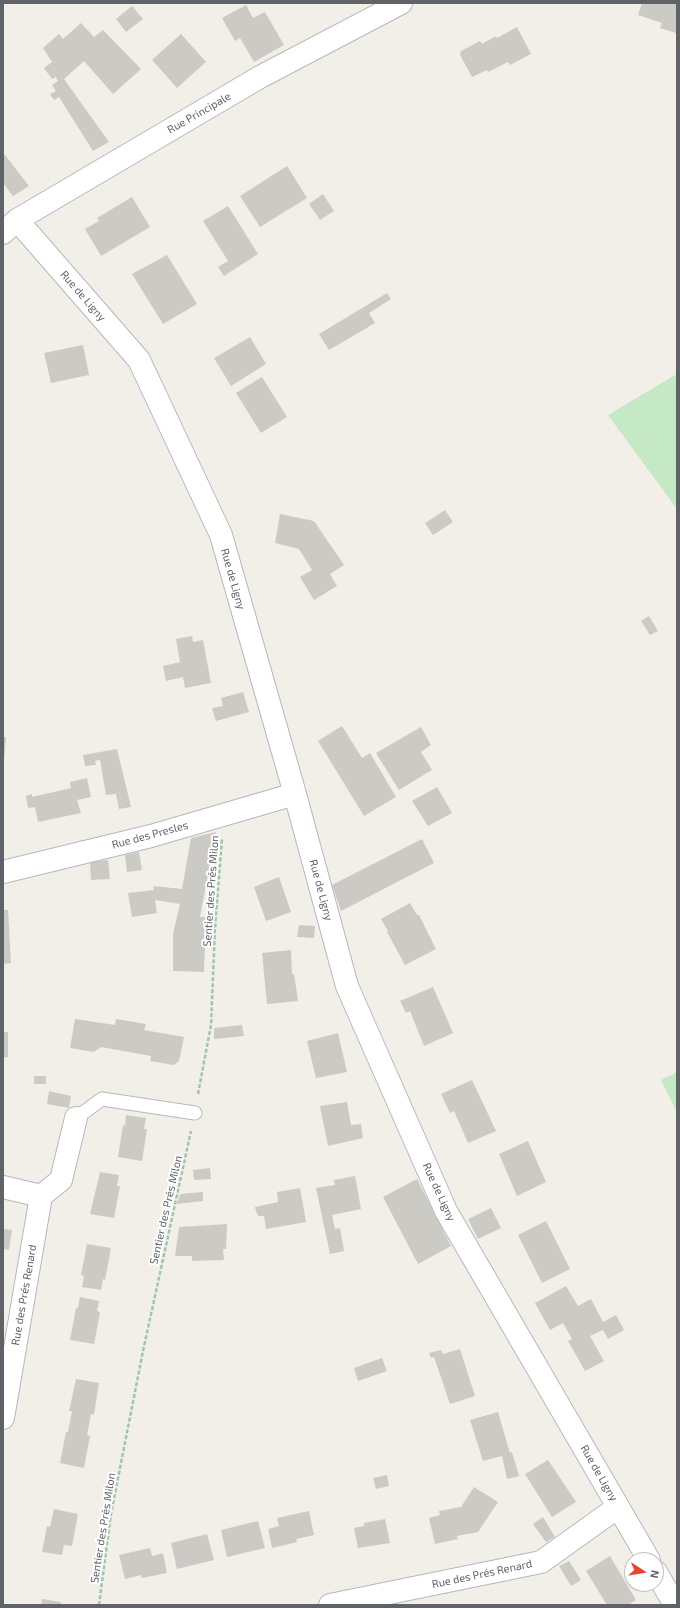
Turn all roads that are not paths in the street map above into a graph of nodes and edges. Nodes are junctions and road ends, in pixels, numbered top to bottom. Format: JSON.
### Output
{"nodes":[{"id":1,"x":401,"y":3,"type":"edge"},
{"id":2,"x":10,"y":227,"type":"edge"},
{"id":3,"x":295,"y":794,"type":"junction"},
{"id":4,"x":3,"y":872,"type":"edge"},
{"id":5,"x":195,"y":1113,"type":"road end"},
{"id":6,"x":76,"y":1118,"type":"joint"},
{"id":7,"x":3,"y":1187,"type":"edge"},
{"id":8,"x":41,"y":1196,"type":"junction"},
{"id":9,"x":3,"y":1418,"type":"edge"},
{"id":10,"x":618,"y":1507,"type":"junction"},
{"id":11,"x":644,"y":1552,"type":"edge"},
{"id":12,"x":664,"y":1586,"type":"edge"},
{"id":13,"x":330,"y":1605,"type":"edge"},
{"id":14,"x":675,"y":1605,"type":"edge"}],
"edges":[{"from":1,"to":2,"type":"street","name":"Rue Principale"},
{"from":2,"to":3,"type":"street","name":"Rue de Ligny"},
{"from":3,"to":4,"type":"street","name":"Rue des Presles"},
{"from":3,"to":10,"type":"street","name":"Rue de Ligny"},
{"from":5,"to":6,"type":"lane"},
{"from":6,"to":8,"type":"street"},
{"from":7,"to":8,"type":"street"},
{"from":8,"to":9,"type":"street","name":"Rue des Prés Renard"},
{"from":10,"to":11,"type":"street","name":"Rue de Ligny"},
{"from":10,"to":13,"type":"street","name":"Rue des Prés Renard"},
{"from":12,"to":14,"type":"street"}]}
